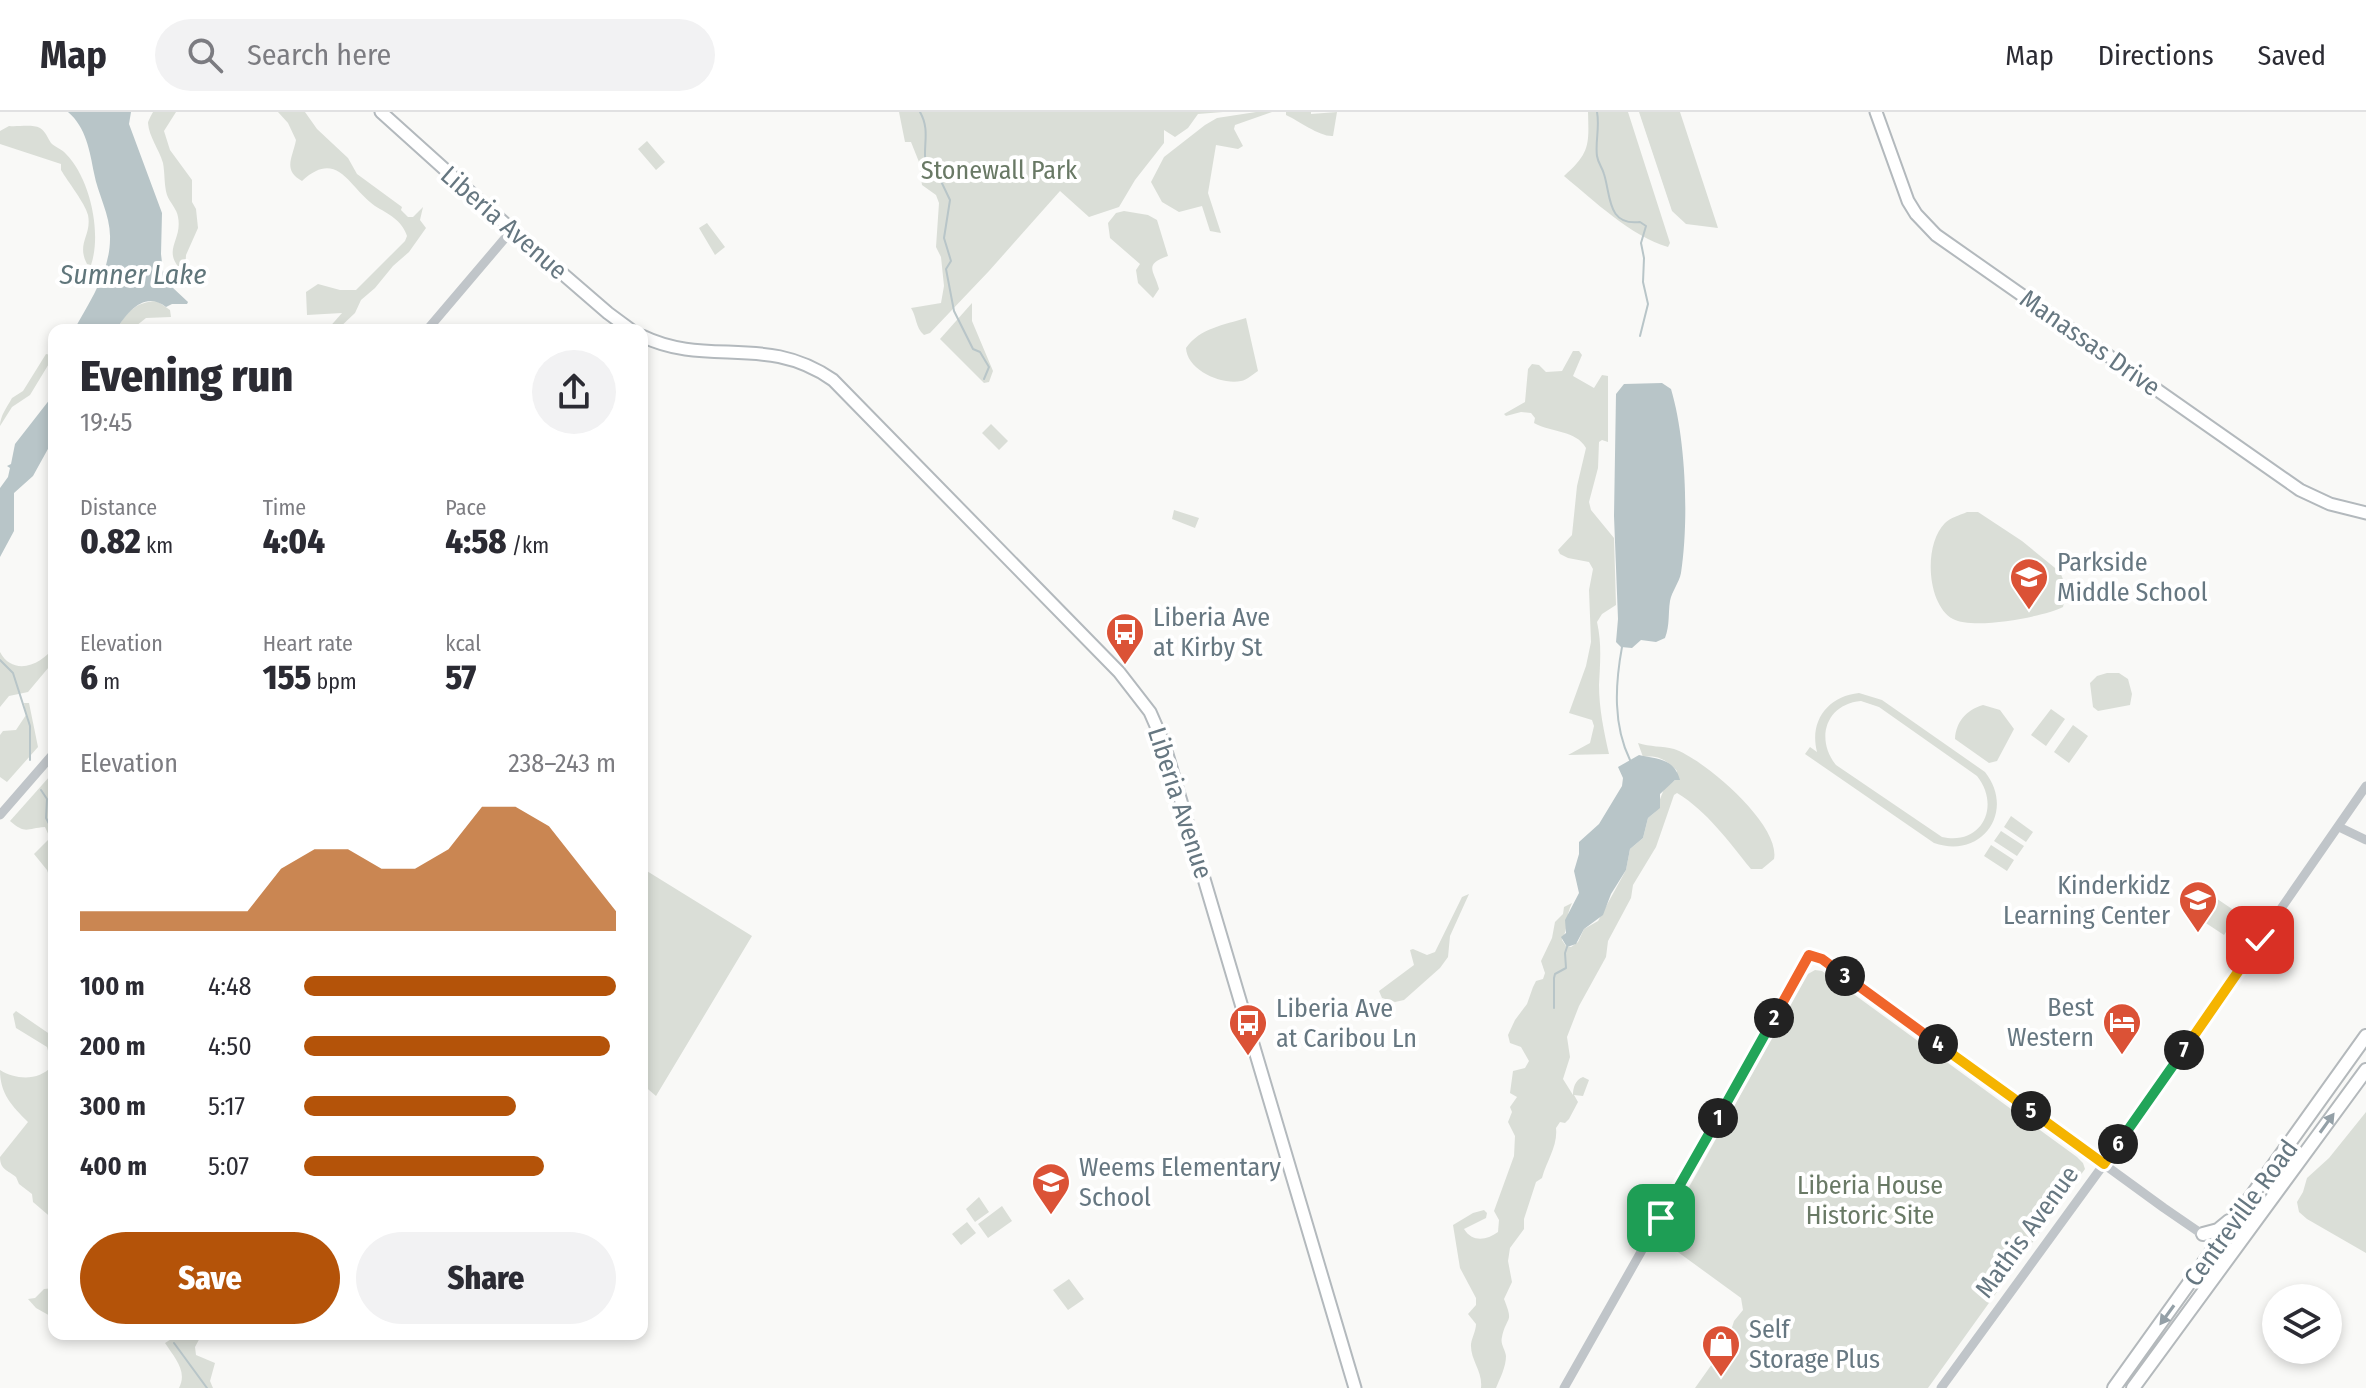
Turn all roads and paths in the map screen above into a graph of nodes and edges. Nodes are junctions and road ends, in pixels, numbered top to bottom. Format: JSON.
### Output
{"nodes":[{"id":1,"x":381,"y":112,"type":"edge"},
{"id":2,"x":1876,"y":112,"type":"edge"},
{"id":3,"x":512,"y":230,"type":"junction"},
{"id":4,"x":432,"y":324,"type":"edge"},
{"id":5,"x":623,"y":324,"type":"edge"},
{"id":6,"x":648,"y":338,"type":"edge"},
{"id":7,"x":2366,"y":513,"type":"edge"},
{"id":8,"x":48,"y":760,"type":"edge"},
{"id":9,"x":2366,"y":786,"type":"edge"},
{"id":10,"x":0,"y":815,"type":"edge"},
{"id":11,"x":2339,"y":827,"type":"junction"},
{"id":12,"x":2366,"y":840,"type":"edge"},
{"id":13,"x":2366,"y":1036,"type":"edge"},
{"id":14,"x":2366,"y":1070,"type":"edge"},
{"id":15,"x":2104,"y":1164,"type":"junction"},
{"id":16,"x":2244,"y":1208,"type":"junction"},
{"id":17,"x":2203,"y":1234,"type":"junction"},
{"id":18,"x":2218,"y":1245,"type":"junction"},
{"id":19,"x":2231,"y":1254,"type":"junction"},
{"id":20,"x":1355,"y":1388,"type":"edge"},
{"id":21,"x":1564,"y":1388,"type":"edge"},
{"id":22,"x":1941,"y":1388,"type":"edge"},
{"id":23,"x":2114,"y":1388,"type":"edge"},
{"id":24,"x":2133,"y":1388,"type":"edge"}],
"edges":[{"from":1,"to":3,"type":"main road","name":"Liberia Avenue"},
{"from":2,"to":7,"type":"main road","name":"Manassas Drive"},
{"from":3,"to":4,"type":"street"},
{"from":3,"to":5,"type":"main road","name":"Liberia Avenue"},
{"from":6,"to":20,"type":"main road","name":"Liberia Avenue"},
{"from":8,"to":10,"type":"street"},
{"from":9,"to":11,"type":"street","name":"Mathis Avenue"},
{"from":11,"to":12,"type":"street"},
{"from":11,"to":15,"type":"street","name":"Mathis Avenue"},
{"from":13,"to":16,"type":"highway","name":"Centreville Road"},
{"from":19,"to":14,"type":"highway","name":"Centreville Road","one_way":true},
{"from":15,"to":17,"type":"street"},
{"from":15,"to":21,"type":"street"},
{"from":15,"to":22,"type":"street","name":"Mathis Avenue"},
{"from":16,"to":17,"type":"highway"},
{"from":16,"to":18,"type":"highway","name":"Centreville Road"},
{"from":17,"to":18,"type":"street"},
{"from":18,"to":19,"type":"street"},
{"from":18,"to":23,"type":"highway","name":"Centreville Road","one_way":true},
{"from":19,"to":24,"type":"highway","name":"Centreville Road"}]}
